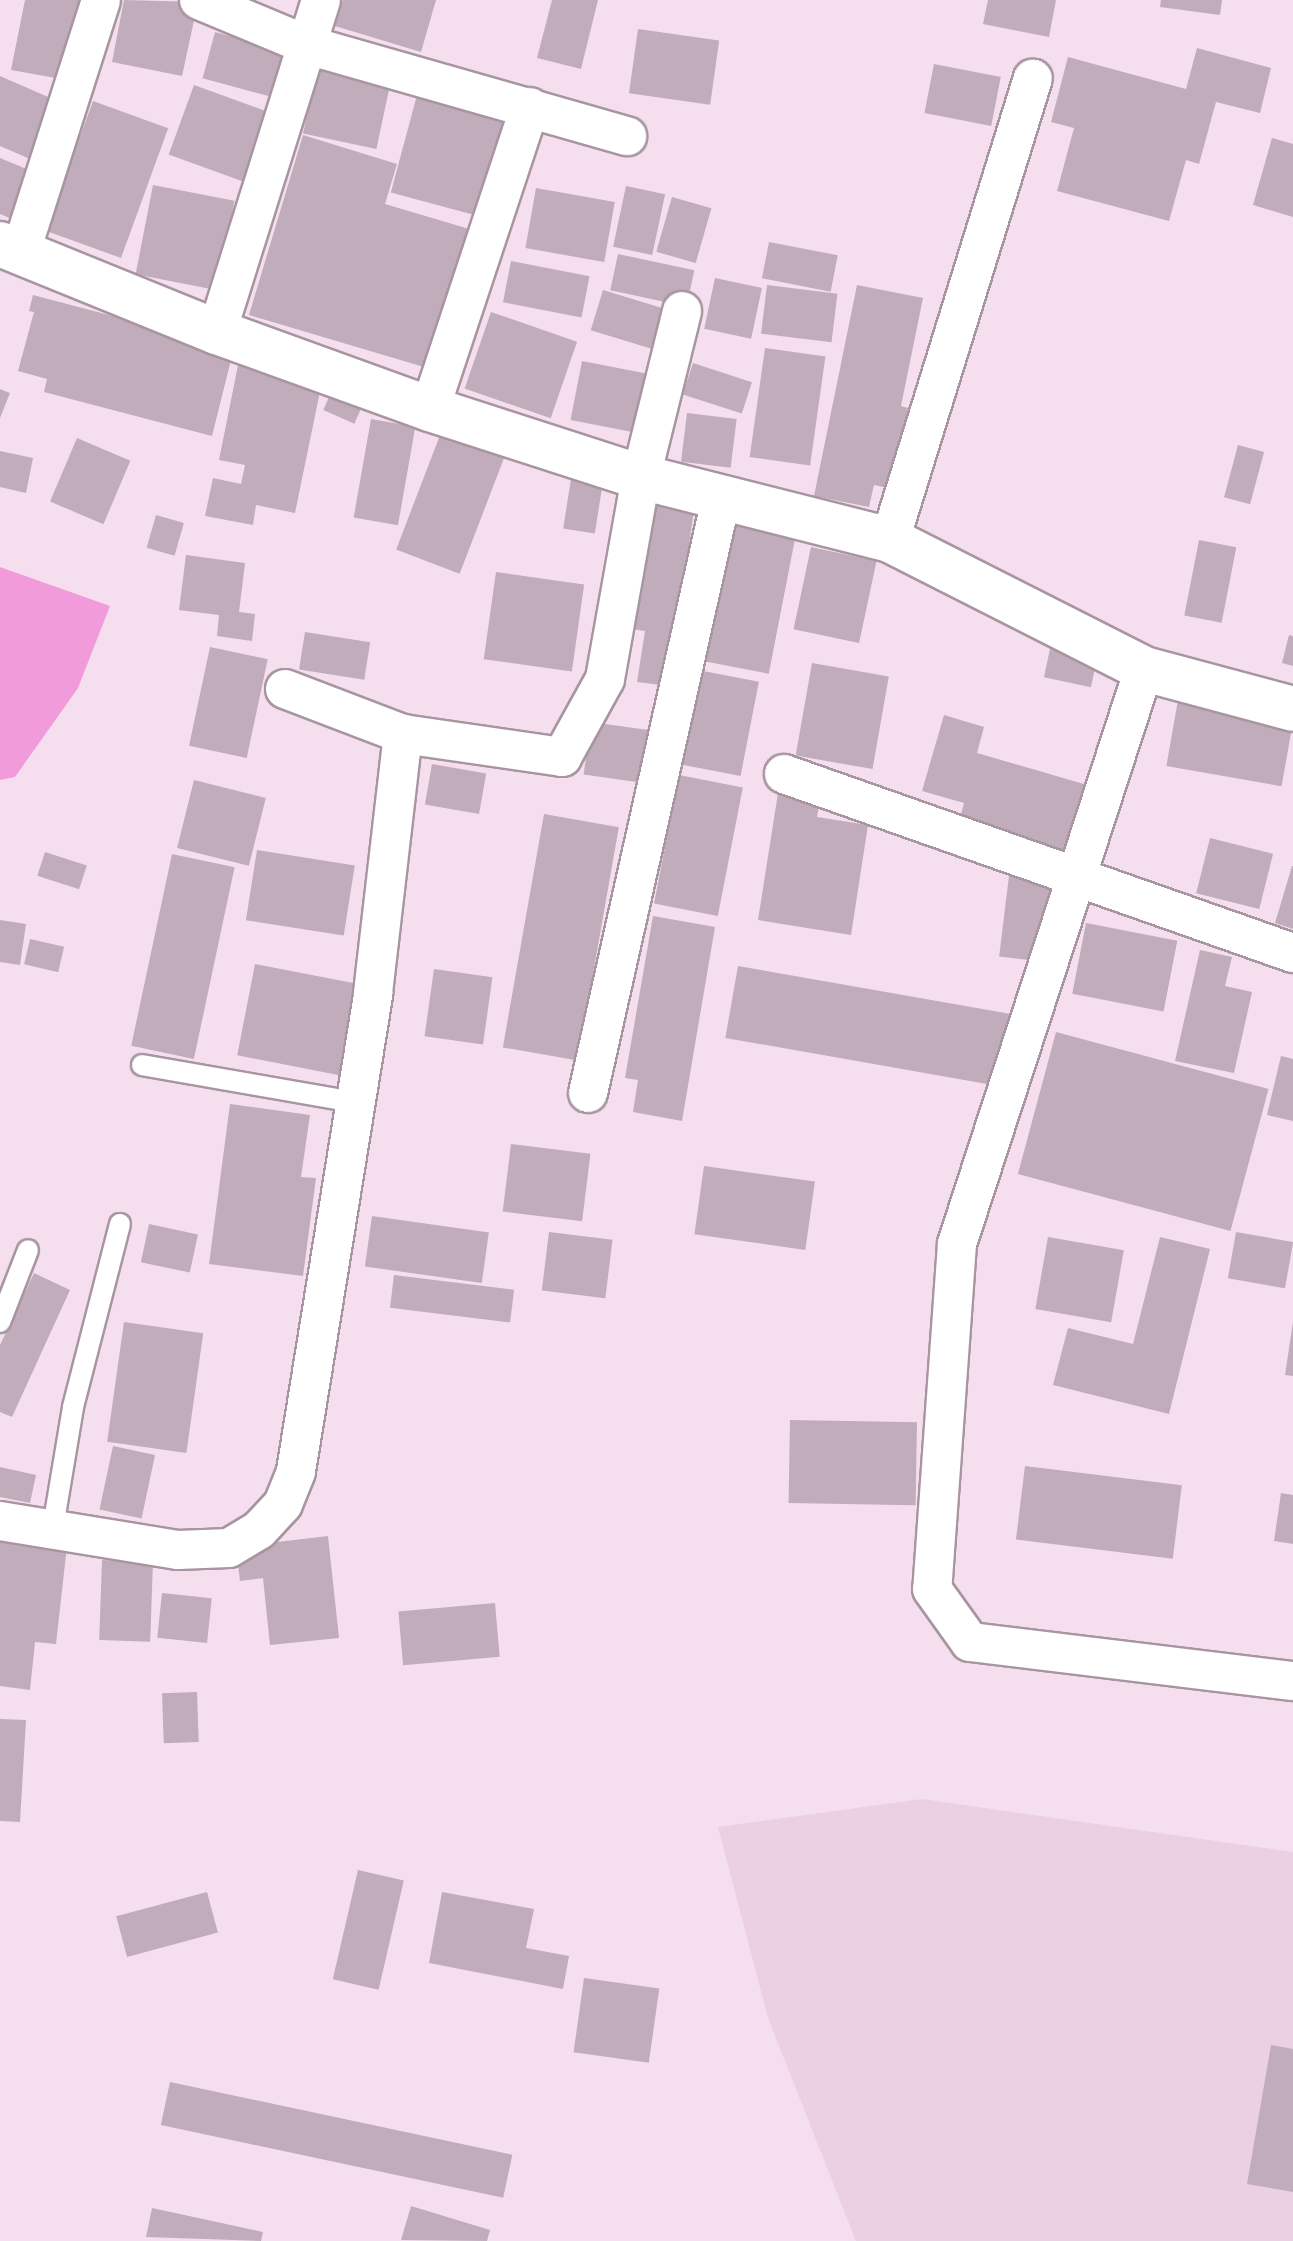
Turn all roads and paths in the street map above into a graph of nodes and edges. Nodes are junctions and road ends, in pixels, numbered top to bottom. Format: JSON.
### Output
{"nodes":[{"id":1,"x":101,"y":0,"type":"edge"},
{"id":2,"x":199,"y":0,"type":"edge"},
{"id":3,"x":321,"y":0,"type":"edge"},
{"id":4,"x":307,"y":45,"type":"junction"},
{"id":5,"x":1033,"y":79,"type":"dead end"},
{"id":6,"x":530,"y":107,"type":"junction"},
{"id":7,"x":627,"y":136,"type":"dead end"},
{"id":8,"x":11,"y":247,"type":"edge"},
{"id":9,"x":682,"y":311,"type":"dead end"},
{"id":10,"x":217,"y":332,"type":"junction"},
{"id":11,"x":430,"y":409,"type":"junction"},
{"id":12,"x":641,"y":477,"type":"junction"},
{"id":13,"x":721,"y":499,"type":"junction"},
{"id":14,"x":890,"y":540,"type":"junction"},
{"id":15,"x":1144,"y":669,"type":"junction"},
{"id":16,"x":285,"y":689,"type":"dead end"},
{"id":17,"x":1293,"y":709,"type":"edge"},
{"id":18,"x":403,"y":734,"type":"junction"},
{"id":19,"x":784,"y":774,"type":"dead end"},
{"id":20,"x":1080,"y":877,"type":"junction"},
{"id":21,"x":1293,"y":953,"type":"edge"},
{"id":22,"x":142,"y":1065,"type":"dead end"},
{"id":23,"x":588,"y":1093,"type":"dead end"},
{"id":24,"x":355,"y":1102,"type":"junction"},
{"id":25,"x":120,"y":1224,"type":"dead end"},
{"id":26,"x":28,"y":1250,"type":"dead end"},
{"id":27,"x":0,"y":1322,"type":"edge"},
{"id":28,"x":0,"y":1521,"type":"edge"},
{"id":29,"x":53,"y":1527,"type":"junction"},
{"id":30,"x":1293,"y":1681,"type":"edge"}],
"edges":[{"from":1,"to":8,"type":"street"},
{"from":2,"to":4,"type":"street"},
{"from":3,"to":4,"type":"street"},
{"from":4,"to":6,"type":"street"},
{"from":4,"to":10,"type":"street"},
{"from":5,"to":14,"type":"street"},
{"from":6,"to":7,"type":"street"},
{"from":6,"to":11,"type":"street"},
{"from":8,"to":10,"type":"street"},
{"from":9,"to":12,"type":"street"},
{"from":10,"to":11,"type":"street"},
{"from":11,"to":12,"type":"street"},
{"from":12,"to":13,"type":"street"},
{"from":12,"to":18,"type":"street"},
{"from":13,"to":14,"type":"street"},
{"from":13,"to":23,"type":"street"},
{"from":14,"to":15,"type":"street"},
{"from":15,"to":17,"type":"street"},
{"from":15,"to":20,"type":"street"},
{"from":16,"to":18,"type":"street"},
{"from":18,"to":24,"type":"street"},
{"from":19,"to":20,"type":"street"},
{"from":20,"to":21,"type":"street"},
{"from":20,"to":30,"type":"street"},
{"from":22,"to":24,"type":"lane"},
{"from":24,"to":29,"type":"street"},
{"from":25,"to":29,"type":"lane"},
{"from":26,"to":27,"type":"lane"},
{"from":28,"to":29,"type":"street"}]}
